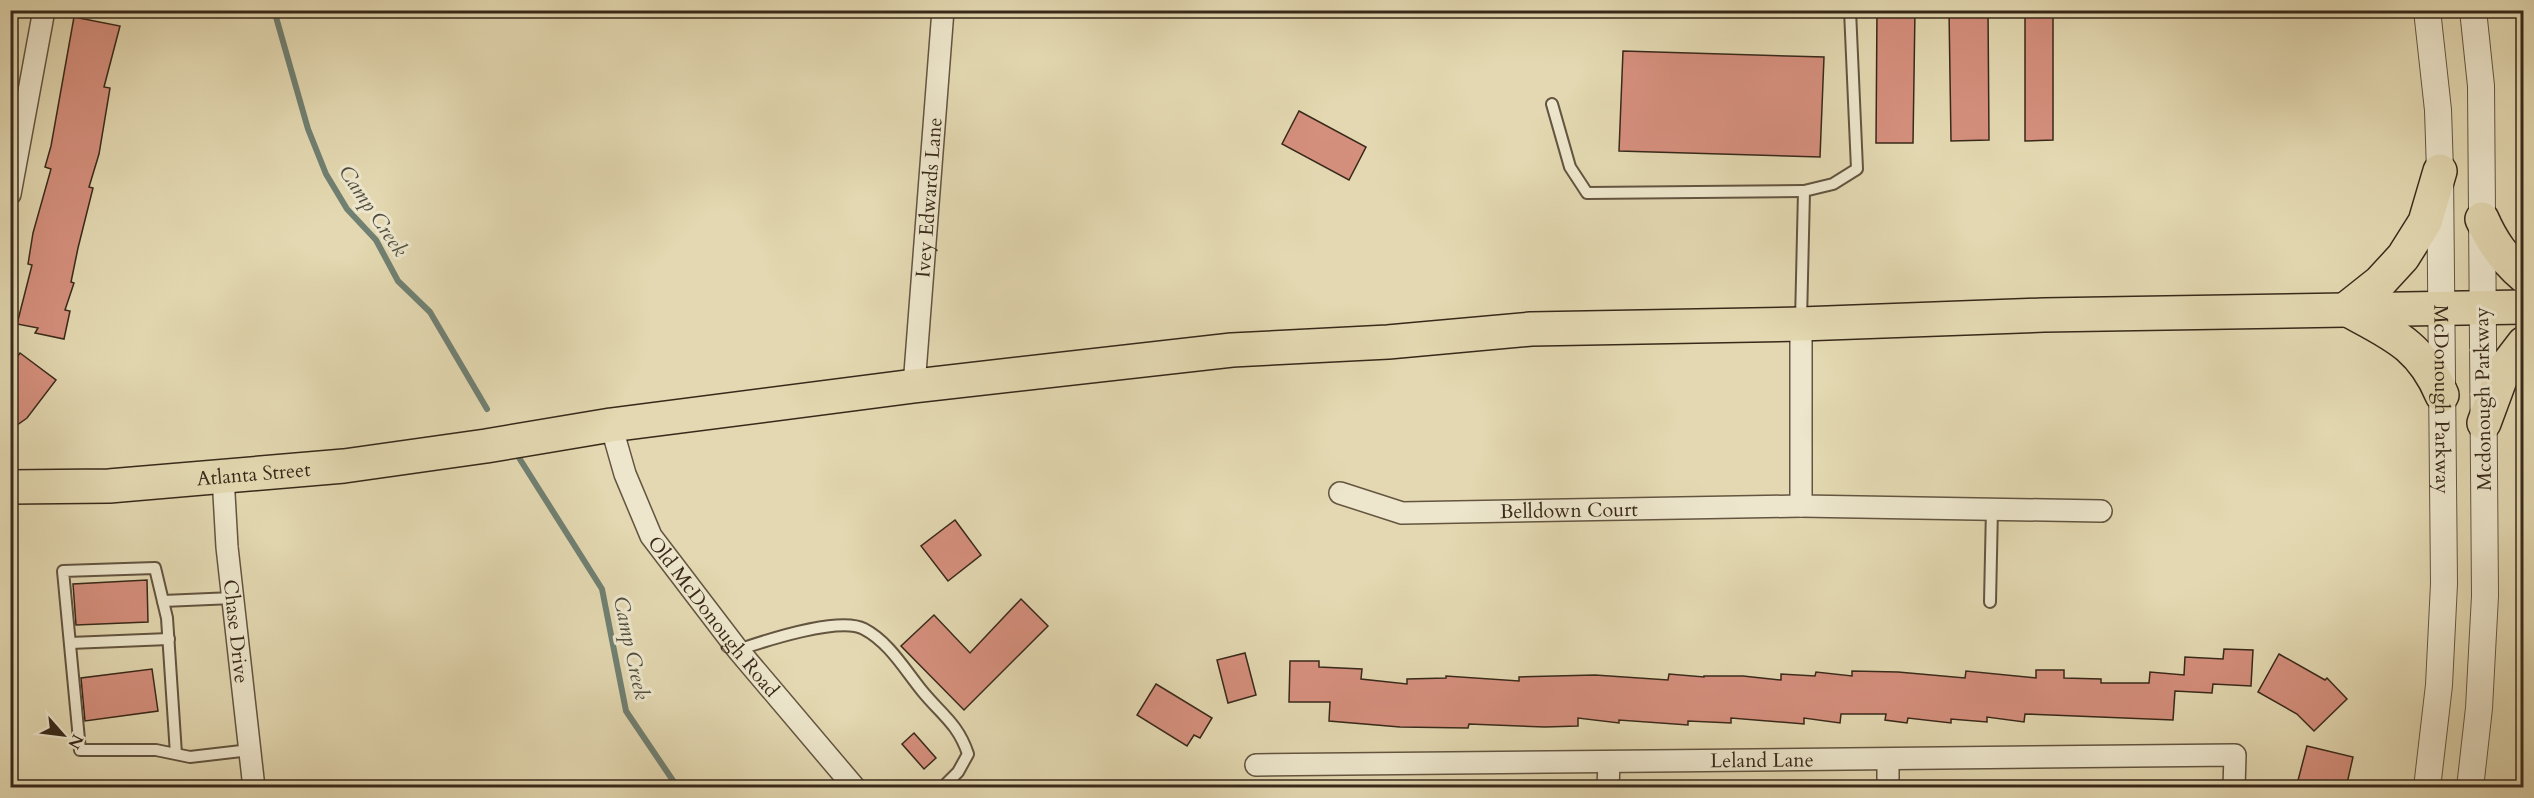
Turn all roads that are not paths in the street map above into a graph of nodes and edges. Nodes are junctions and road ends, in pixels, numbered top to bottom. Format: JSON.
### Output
{"nodes":[{"id":1,"x":44,"y":10,"type":"edge"},
{"id":2,"x":944,"y":10,"type":"edge"},
{"id":3,"x":1850,"y":10,"type":"edge"},
{"id":4,"x":2427,"y":10,"type":"edge"},
{"id":5,"x":2473,"y":10,"type":"edge"},
{"id":6,"x":1552,"y":104,"type":"dead end"},
{"id":7,"x":2440,"y":171,"type":"junction"},
{"id":8,"x":1804,"y":191,"type":"junction"},
{"id":9,"x":10,"y":195,"type":"edge"},
{"id":10,"x":2482,"y":219,"type":"junction"},
{"id":11,"x":2523,"y":276,"type":"edge"},
{"id":12,"x":2482,"y":307,"type":"junction"},
{"id":13,"x":2523,"y":307,"type":"edge"},
{"id":14,"x":2440,"y":308,"type":"junction"},
{"id":15,"x":2346,"y":309,"type":"junction"},
{"id":16,"x":1801,"y":324,"type":"junction"},
{"id":17,"x":2523,"y":343,"type":"edge"},
{"id":18,"x":914,"y":386,"type":"junction"},
{"id":19,"x":2442,"y":395,"type":"junction"},
{"id":20,"x":2484,"y":423,"type":"junction"},
{"id":21,"x":611,"y":424,"type":"junction"},
{"id":22,"x":223,"y":476,"type":"junction"},
{"id":23,"x":10,"y":487,"type":"edge"},
{"id":24,"x":1340,"y":493,"type":"dead end"},
{"id":25,"x":1802,"y":506,"type":"junction"},
{"id":26,"x":1992,"y":508,"type":"junction"},
{"id":27,"x":2101,"y":511,"type":"dead end"},
{"id":28,"x":233,"y":598,"type":"junction"},
{"id":29,"x":164,"y":601,"type":"junction"},
{"id":30,"x":1990,"y":602,"type":"dead end"},
{"id":31,"x":169,"y":639,"type":"junction"},
{"id":32,"x":70,"y":643,"type":"junction"},
{"id":33,"x":738,"y":650,"type":"junction"},
{"id":34,"x":250,"y":750,"type":"junction"},
{"id":35,"x":176,"y":754,"type":"junction"},
{"id":36,"x":1888,"y":760,"type":"junction"},
{"id":37,"x":1609,"y":762,"type":"junction"},
{"id":38,"x":1256,"y":765,"type":"dead end"},
{"id":39,"x":254,"y":788,"type":"edge"},
{"id":40,"x":855,"y":788,"type":"edge"},
{"id":41,"x":942,"y":788,"type":"edge"},
{"id":42,"x":1608,"y":788,"type":"edge"},
{"id":43,"x":1888,"y":788,"type":"edge"},
{"id":44,"x":2234,"y":788,"type":"edge"},
{"id":45,"x":2427,"y":788,"type":"edge"},
{"id":46,"x":2470,"y":788,"type":"edge"}],
"edges":[{"from":1,"to":9,"type":"street"},
{"from":2,"to":18,"type":"street","name":"Ivey Edwards Lane"},
{"from":3,"to":8,"type":"lane"},
{"from":4,"to":7,"type":"street","name":"McDonough Parkway"},
{"from":5,"to":10,"type":"street","name":"Mcdonough Parkway"},
{"from":6,"to":8,"type":"lane"},
{"from":7,"to":14,"type":"street","name":"McDonough Parkway"},
{"from":7,"to":15,"type":"main road"},
{"from":8,"to":16,"type":"lane"},
{"from":10,"to":11,"type":"main road"},
{"from":10,"to":12,"type":"street","name":"Mcdonough Parkway"},
{"from":12,"to":13,"type":"main road","name":"Atlanta Street"},
{"from":12,"to":14,"type":"main road","name":"Atlanta Street"},
{"from":12,"to":20,"type":"street","name":"Mcdonough Parkway"},
{"from":14,"to":15,"type":"main road","name":"Atlanta Street"},
{"from":14,"to":19,"type":"street","name":"McDonough Parkway"},
{"from":15,"to":16,"type":"main road","name":"Atlanta Street"},
{"from":15,"to":19,"type":"main road"},
{"from":16,"to":18,"type":"main road","name":"Atlanta Street"},
{"from":16,"to":25,"type":"street"},
{"from":17,"to":20,"type":"main road"},
{"from":18,"to":21,"type":"main road","name":"Atlanta Street"},
{"from":19,"to":45,"type":"street","name":"McDonough Parkway"},
{"from":20,"to":46,"type":"street","name":"Mcdonough Parkway"},
{"from":21,"to":22,"type":"main road","name":"Atlanta Street"},
{"from":21,"to":33,"type":"street","name":"Old McDonough Road"},
{"from":22,"to":23,"type":"main road","name":"Atlanta Street"},
{"from":22,"to":28,"type":"street","name":"Chase Drive"},
{"from":24,"to":25,"type":"street","name":"Belldown Court"},
{"from":25,"to":26,"type":"street","name":"Belldown Court"},
{"from":26,"to":27,"type":"street","name":"Belldown Court"},
{"from":26,"to":30,"type":"lane"},
{"from":28,"to":29,"type":"lane"},
{"from":28,"to":34,"type":"street","name":"Chase Drive"},
{"from":29,"to":31,"type":"lane"},
{"from":29,"to":32,"type":"lane"},
{"from":31,"to":32,"type":"lane"},
{"from":31,"to":35,"type":"lane"},
{"from":32,"to":35,"type":"lane"},
{"from":33,"to":40,"type":"street","name":"Old McDonough Road"},
{"from":33,"to":41,"type":"lane"},
{"from":34,"to":35,"type":"lane"},
{"from":34,"to":39,"type":"street","name":"Chase Drive"},
{"from":36,"to":37,"type":"street","name":"Leland Lane"},
{"from":36,"to":43,"type":"street"},
{"from":36,"to":44,"type":"street","name":"Leland Lane"},
{"from":37,"to":38,"type":"street","name":"Leland Lane"},
{"from":37,"to":42,"type":"street"}]}
